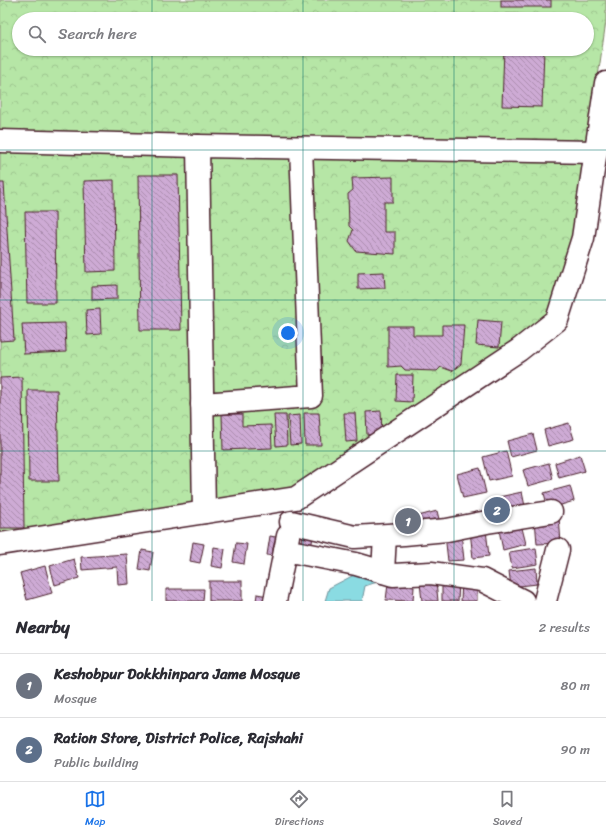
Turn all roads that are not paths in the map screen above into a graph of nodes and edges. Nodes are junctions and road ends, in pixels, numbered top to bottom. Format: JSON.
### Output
{"nodes":[{"id":1,"x":606,"y":83,"type":"edge"},
{"id":2,"x":0,"y":141,"type":"edge"},
{"id":3,"x":198,"y":146,"type":"junction"},
{"id":4,"x":301,"y":148,"type":"junction"},
{"id":5,"x":596,"y":152,"type":"junction"},
{"id":6,"x":202,"y":404,"type":"junction"},
{"id":7,"x":296,"y":498,"type":"junction"},
{"id":8,"x":204,"y":512,"type":"junction"},
{"id":9,"x":552,"y":512,"type":"dead end"},
{"id":10,"x":291,"y":522,"type":"junction"},
{"id":11,"x":385,"y":536,"type":"junction"},
{"id":12,"x":0,"y":544,"type":"edge"},
{"id":13,"x":285,"y":550,"type":"junction"},
{"id":14,"x":558,"y":550,"type":"dead end"},
{"id":15,"x":383,"y":572,"type":"junction"},
{"id":16,"x":275,"y":601,"type":"edge"},
{"id":17,"x":523,"y":601,"type":"edge"},
{"id":18,"x":545,"y":601,"type":"edge"}],
"edges":[{"from":1,"to":5,"type":"street"},
{"from":2,"to":3,"type":"street"},
{"from":3,"to":4,"type":"street"},
{"from":3,"to":6,"type":"street"},
{"from":4,"to":5,"type":"street"},
{"from":4,"to":6,"type":"street"},
{"from":5,"to":7,"type":"street"},
{"from":6,"to":8,"type":"street"},
{"from":7,"to":8,"type":"street"},
{"from":7,"to":10,"type":"street"},
{"from":8,"to":12,"type":"street"},
{"from":9,"to":11,"type":"street"},
{"from":10,"to":11,"type":"street"},
{"from":10,"to":13,"type":"street"},
{"from":11,"to":15,"type":"street"},
{"from":13,"to":15,"type":"street"},
{"from":13,"to":16,"type":"street"},
{"from":14,"to":18,"type":"street"},
{"from":15,"to":17,"type":"street"}]}
